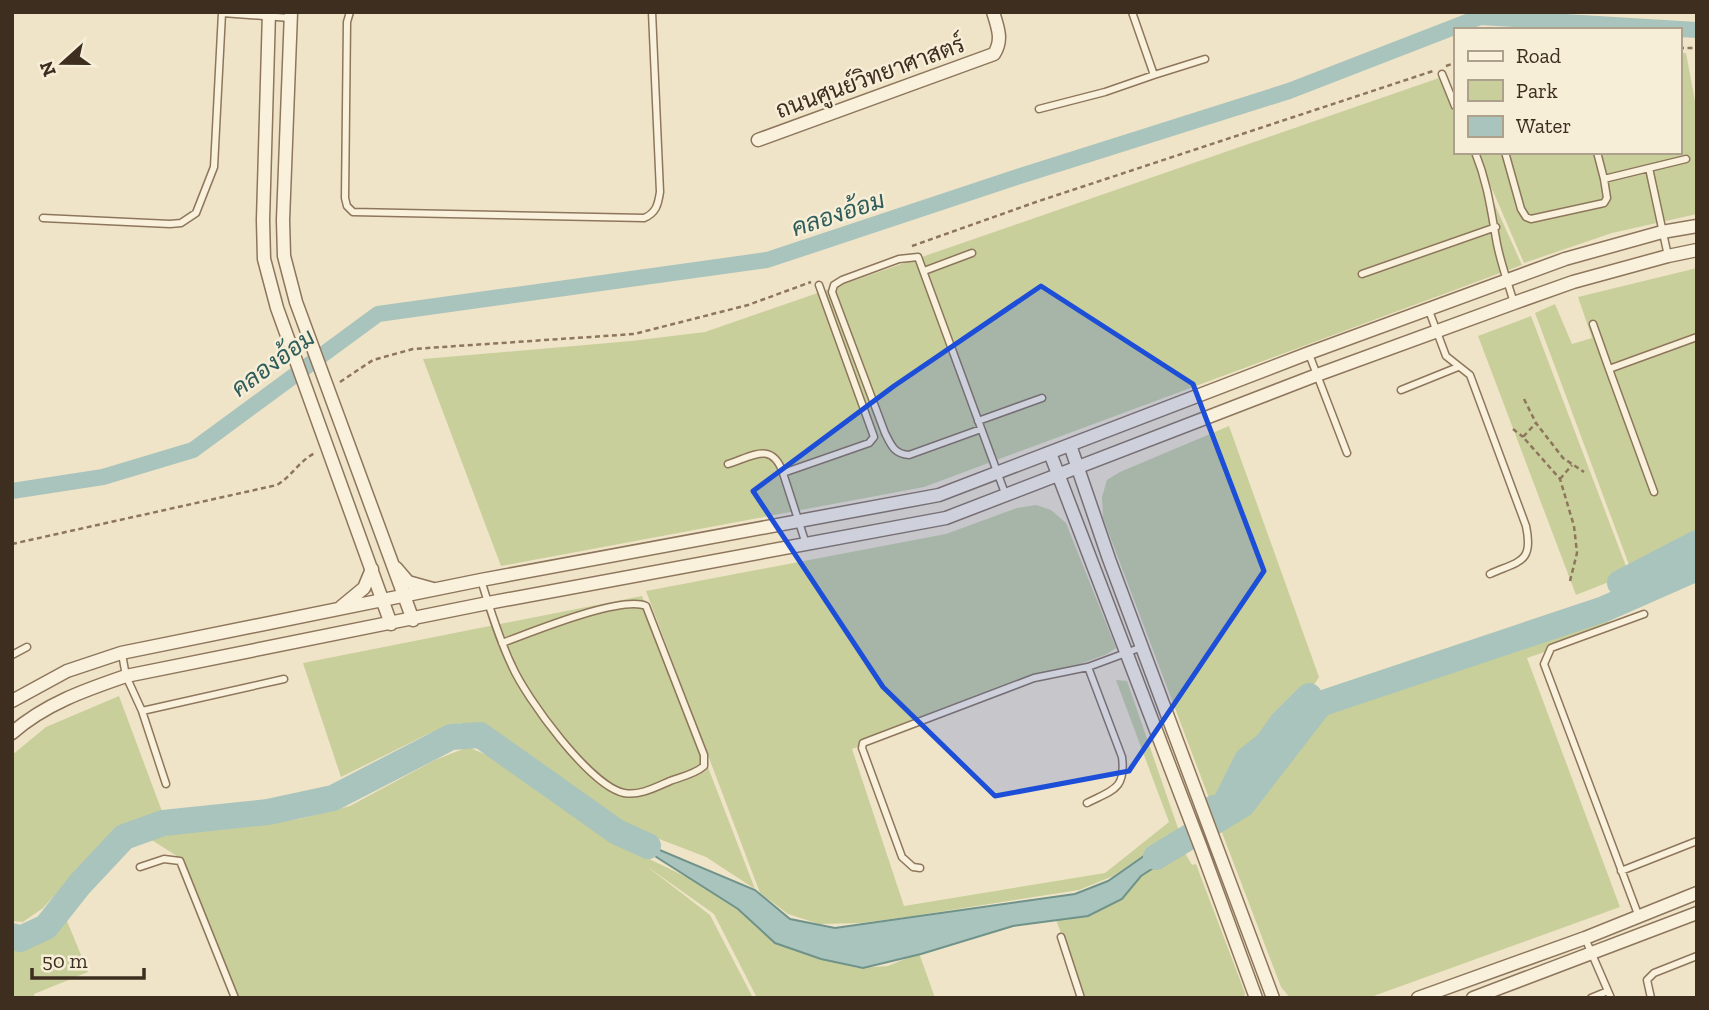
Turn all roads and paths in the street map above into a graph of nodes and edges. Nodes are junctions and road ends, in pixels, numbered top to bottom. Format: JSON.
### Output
{"nodes":[{"id":1,"x":350,"y":12,"type":"edge"},
{"id":2,"x":652,"y":12,"type":"edge"},
{"id":3,"x":993,"y":12,"type":"edge"},
{"id":4,"x":1132,"y":12,"type":"edge"},
{"id":5,"x":222,"y":13,"type":"edge"},
{"id":6,"x":269,"y":15,"type":"edge"},
{"id":7,"x":290,"y":15,"type":"edge"},
{"id":8,"x":1205,"y":59,"type":"dead end"},
{"id":9,"x":1454,"y":62,"type":"edge"},
{"id":10,"x":1442,"y":74,"type":"dead end"},
{"id":11,"x":1154,"y":75,"type":"junction"},
{"id":12,"x":1454,"y":104,"type":"edge"},
{"id":13,"x":1040,"y":109,"type":"dead end"},
{"id":14,"x":758,"y":141,"type":"dead end"},
{"id":15,"x":1476,"y":154,"type":"edge"},
{"id":16,"x":1506,"y":154,"type":"edge"},
{"id":17,"x":1598,"y":154,"type":"edge"},
{"id":18,"x":1686,"y":159,"type":"dead end"},
{"id":19,"x":1649,"y":167,"type":"junction"},
{"id":20,"x":1604,"y":179,"type":"junction"},
{"id":21,"x":43,"y":218,"type":"dead end"},
{"id":22,"x":1697,"y":226,"type":"edge"},
{"id":23,"x":1496,"y":227,"type":"junction"},
{"id":24,"x":1662,"y":232,"type":"junction"},
{"id":25,"x":905,"y":249,"type":"dead end"},
{"id":26,"x":1697,"y":250,"type":"edge"},
{"id":27,"x":972,"y":253,"type":"dead end"},
{"id":28,"x":1668,"y":256,"type":"junction"},
{"id":29,"x":924,"y":271,"type":"junction"},
{"id":30,"x":1362,"y":274,"type":"dead end"},
{"id":31,"x":1507,"y":280,"type":"junction"},
{"id":32,"x":816,"y":283,"type":"joint"},
{"id":33,"x":1514,"y":303,"type":"junction"},
{"id":34,"x":1428,"y":309,"type":"junction"},
{"id":35,"x":1593,"y":324,"type":"dead end"},
{"id":36,"x":1438,"y":331,"type":"junction"},
{"id":37,"x":1697,"y":337,"type":"edge"},
{"id":38,"x":1308,"y":353,"type":"junction"},
{"id":39,"x":1458,"y":367,"type":"junction"},
{"id":40,"x":1609,"y":369,"type":"junction"},
{"id":41,"x":1317,"y":375,"type":"junction"},
{"id":42,"x":328,"y":390,"type":"junction"},
{"id":43,"x":1401,"y":390,"type":"dead end"},
{"id":44,"x":1042,"y":398,"type":"dead end"},
{"id":45,"x":1524,"y":399,"type":"dead end"},
{"id":46,"x":1536,"y":423,"type":"junction"},
{"id":47,"x":979,"y":425,"type":"junction"},
{"id":48,"x":1513,"y":429,"type":"dead end"},
{"id":49,"x":1522,"y":437,"type":"junction"},
{"id":50,"x":1070,"y":445,"type":"junction"},
{"id":51,"x":327,"y":447,"type":"junction"},
{"id":52,"x":1050,"y":453,"type":"junction"},
{"id":53,"x":1347,"y":453,"type":"dead end"},
{"id":54,"x":728,"y":464,"type":"dead end"},
{"id":55,"x":1573,"y":464,"type":"junction"},
{"id":56,"x":1078,"y":469,"type":"junction"},
{"id":57,"x":1584,"y":472,"type":"dead end"},
{"id":58,"x":783,"y":473,"type":"junction"},
{"id":59,"x":997,"y":474,"type":"junction"},
{"id":60,"x":1060,"y":475,"type":"junction"},
{"id":61,"x":1560,"y":479,"type":"junction"},
{"id":62,"x":1654,"y":492,"type":"dead end"},
{"id":63,"x":1006,"y":496,"type":"junction"},
{"id":64,"x":799,"y":522,"type":"junction"},
{"id":65,"x":12,"y":544,"type":"edge"},
{"id":66,"x":806,"y":545,"type":"junction"},
{"id":67,"x":391,"y":562,"type":"junction"},
{"id":68,"x":372,"y":569,"type":"junction"},
{"id":69,"x":1490,"y":574,"type":"dead end"},
{"id":70,"x":481,"y":580,"type":"junction"},
{"id":71,"x":1570,"y":581,"type":"dead end"},
{"id":72,"x":438,"y":590,"type":"junction"},
{"id":73,"x":404,"y":597,"type":"junction"},
{"id":74,"x":383,"y":601,"type":"junction"},
{"id":75,"x":488,"y":603,"type":"junction"},
{"id":76,"x":335,"y":611,"type":"junction"},
{"id":77,"x":1644,"y":614,"type":"dead end"},
{"id":78,"x":413,"y":620,"type":"junction"},
{"id":79,"x":391,"y":624,"type":"junction"},
{"id":80,"x":502,"y":643,"type":"junction"},
{"id":81,"x":27,"y":647,"type":"dead end"},
{"id":82,"x":1142,"y":647,"type":"junction"},
{"id":83,"x":121,"y":653,"type":"junction"},
{"id":84,"x":1126,"y":653,"type":"junction"},
{"id":85,"x":12,"y":655,"type":"edge"},
{"id":86,"x":1088,"y":667,"type":"junction"},
{"id":87,"x":126,"y":676,"type":"junction"},
{"id":88,"x":284,"y":679,"type":"dead end"},
{"id":89,"x":12,"y":701,"type":"edge"},
{"id":90,"x":142,"y":711,"type":"junction"},
{"id":91,"x":12,"y":733,"type":"edge"},
{"id":92,"x":166,"y":784,"type":"dead end"},
{"id":93,"x":1087,"y":803,"type":"dead end"},
{"id":94,"x":1697,"y":841,"type":"edge"},
{"id":95,"x":141,"y":867,"type":"dead end"},
{"id":96,"x":919,"y":868,"type":"dead end"},
{"id":97,"x":1621,"y":871,"type":"junction"},
{"id":98,"x":1697,"y":892,"type":"edge"},
{"id":99,"x":1697,"y":913,"type":"edge"},
{"id":100,"x":1639,"y":916,"type":"junction"},
{"id":101,"x":1061,"y":937,"type":"dead end"},
{"id":102,"x":1585,"y":938,"type":"junction"},
{"id":103,"x":1592,"y":954,"type":"junction"},
{"id":104,"x":1697,"y":956,"type":"edge"},
{"id":105,"x":1609,"y":994,"type":"edge"},
{"id":106,"x":235,"y":998,"type":"edge"},
{"id":107,"x":1081,"y":998,"type":"edge"},
{"id":108,"x":1256,"y":998,"type":"edge"},
{"id":109,"x":1273,"y":998,"type":"edge"},
{"id":110,"x":1418,"y":998,"type":"edge"},
{"id":111,"x":1473,"y":998,"type":"edge"},
{"id":112,"x":1591,"y":998,"type":"edge"},
{"id":113,"x":1651,"y":998,"type":"edge"}],
"edges":[{"from":1,"to":2,"type":"lane"},
{"from":3,"to":14,"type":"street","name":"ถนนศูนย์วิทยาศาสตร์"},
{"from":4,"to":11,"type":"lane"},
{"from":5,"to":6,"type":"lane"},
{"from":5,"to":21,"type":"lane"},
{"from":6,"to":7,"type":"lane"},
{"from":6,"to":51,"type":"street"},
{"from":7,"to":42,"type":"street"},
{"from":8,"to":11,"type":"lane"},
{"from":9,"to":25,"type":"path"},
{"from":10,"to":12,"type":"lane"},
{"from":11,"to":13,"type":"lane"},
{"from":15,"to":23,"type":"lane"},
{"from":16,"to":20,"type":"lane"},
{"from":17,"to":20,"type":"lane"},
{"from":18,"to":19,"type":"lane"},
{"from":19,"to":20,"type":"lane"},
{"from":19,"to":24,"type":"lane"},
{"from":22,"to":24,"type":"street"},
{"from":23,"to":30,"type":"lane"},
{"from":23,"to":31,"type":"lane"},
{"from":24,"to":28,"type":"lane"},
{"from":24,"to":31,"type":"street"},
{"from":26,"to":28,"type":"street"},
{"from":27,"to":29,"type":"lane"},
{"from":28,"to":33,"type":"street"},
{"from":29,"to":47,"type":"lane"},
{"from":29,"to":47,"type":"lane"},
{"from":31,"to":33,"type":"lane"},
{"from":31,"to":34,"type":"street"},
{"from":32,"to":42,"type":"path"},
{"from":32,"to":58,"type":"lane"},
{"from":33,"to":36,"type":"street"},
{"from":34,"to":36,"type":"lane"},
{"from":34,"to":38,"type":"street"},
{"from":35,"to":40,"type":"lane"},
{"from":36,"to":39,"type":"lane"},
{"from":36,"to":41,"type":"street"},
{"from":37,"to":40,"type":"lane"},
{"from":38,"to":41,"type":"lane"},
{"from":38,"to":50,"type":"street"},
{"from":39,"to":43,"type":"lane"},
{"from":39,"to":69,"type":"lane"},
{"from":40,"to":62,"type":"lane"},
{"from":41,"to":53,"type":"lane"},
{"from":41,"to":56,"type":"street"},
{"from":42,"to":67,"type":"street"},
{"from":44,"to":47,"type":"lane"},
{"from":45,"to":46,"type":"path"},
{"from":46,"to":49,"type":"path"},
{"from":46,"to":55,"type":"path"},
{"from":47,"to":59,"type":"lane"},
{"from":48,"to":49,"type":"path"},
{"from":49,"to":61,"type":"path"},
{"from":50,"to":52,"type":"street"},
{"from":50,"to":56,"type":"street"},
{"from":51,"to":65,"type":"path"},
{"from":51,"to":68,"type":"street"},
{"from":52,"to":59,"type":"street"},
{"from":52,"to":60,"type":"street"},
{"from":54,"to":58,"type":"lane"},
{"from":55,"to":57,"type":"path"},
{"from":55,"to":61,"type":"path"},
{"from":56,"to":60,"type":"street"},
{"from":56,"to":82,"type":"street"},
{"from":58,"to":64,"type":"lane"},
{"from":59,"to":63,"type":"lane"},
{"from":59,"to":64,"type":"street"},
{"from":60,"to":63,"type":"street"},
{"from":60,"to":84,"type":"street"},
{"from":61,"to":71,"type":"path"},
{"from":63,"to":66,"type":"street"},
{"from":64,"to":66,"type":"lane"},
{"from":64,"to":70,"type":"street"},
{"from":66,"to":75,"type":"street"},
{"from":67,"to":72,"type":"street"},
{"from":67,"to":73,"type":"street"},
{"from":68,"to":74,"type":"street"},
{"from":68,"to":76,"type":"street"},
{"from":70,"to":72,"type":"street"},
{"from":70,"to":75,"type":"lane"},
{"from":72,"to":73,"type":"street"},
{"from":73,"to":74,"type":"street"},
{"from":73,"to":78,"type":"street"},
{"from":74,"to":76,"type":"street"},
{"from":74,"to":79,"type":"street"},
{"from":75,"to":78,"type":"street"},
{"from":75,"to":80,"type":"lane"},
{"from":76,"to":83,"type":"street"},
{"from":77,"to":97,"type":"lane"},
{"from":78,"to":79,"type":"street"},
{"from":79,"to":87,"type":"street"},
{"from":80,"to":80,"type":"lane"},
{"from":81,"to":85,"type":"lane"},
{"from":82,"to":84,"type":"lane"},
{"from":82,"to":109,"type":"street"},
{"from":83,"to":87,"type":"lane"},
{"from":83,"to":89,"type":"street"},
{"from":84,"to":86,"type":"lane"},
{"from":84,"to":108,"type":"street"},
{"from":86,"to":93,"type":"lane"},
{"from":86,"to":96,"type":"lane"},
{"from":87,"to":90,"type":"lane"},
{"from":87,"to":91,"type":"street"},
{"from":88,"to":90,"type":"lane"},
{"from":90,"to":92,"type":"lane"},
{"from":94,"to":97,"type":"lane"},
{"from":95,"to":106,"type":"lane"},
{"from":97,"to":100,"type":"lane"},
{"from":98,"to":100,"type":"street"},
{"from":99,"to":103,"type":"street"},
{"from":100,"to":102,"type":"street"},
{"from":101,"to":107,"type":"lane"},
{"from":102,"to":103,"type":"lane"},
{"from":102,"to":110,"type":"street"},
{"from":103,"to":105,"type":"lane"},
{"from":103,"to":111,"type":"street"},
{"from":104,"to":113,"type":"lane"},
{"from":105,"to":112,"type":"lane"}]}
